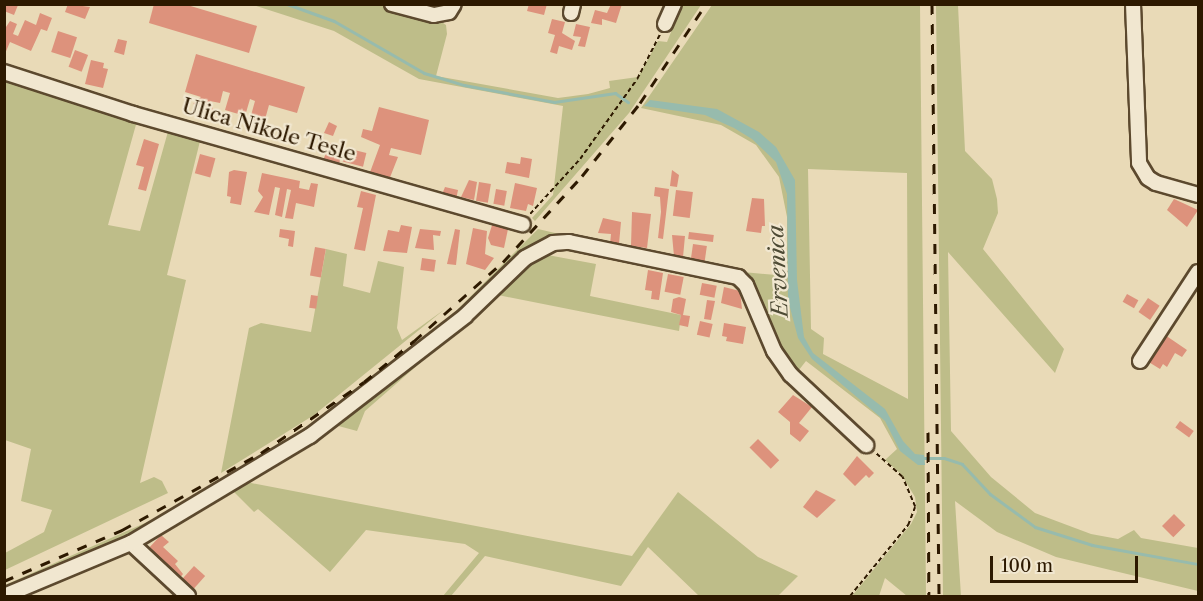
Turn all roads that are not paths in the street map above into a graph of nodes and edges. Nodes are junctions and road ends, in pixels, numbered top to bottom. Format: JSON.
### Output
{"nodes":[{"id":1,"x":392,"y":4,"type":"edge"},
{"id":2,"x":453,"y":4,"type":"edge"},
{"id":3,"x":674,"y":4,"type":"edge"},
{"id":4,"x":1133,"y":4,"type":"edge"},
{"id":5,"x":665,"y":24,"type":"road end"},
{"id":6,"x":4,"y":72,"type":"edge"},
{"id":7,"x":1198,"y":195,"type":"edge"},
{"id":8,"x":522,"y":223,"type":"road end"},
{"id":9,"x":1198,"y":272,"type":"edge"},
{"id":10,"x":1140,"y":361,"type":"dead end"},
{"id":11,"x":866,"y":445,"type":"road end"},
{"id":12,"x":131,"y":543,"type":"junction"},
{"id":13,"x":11,"y":595,"type":"edge"},
{"id":14,"x":188,"y":597,"type":"edge"}],
"edges":[{"from":1,"to":2,"type":"street"},
{"from":3,"to":5,"type":"street"},
{"from":4,"to":7,"type":"street"},
{"from":6,"to":8,"type":"street","name":"Ulica Nikole Tesle"},
{"from":9,"to":10,"type":"street"},
{"from":11,"to":12,"type":"street"},
{"from":12,"to":13,"type":"street"},
{"from":12,"to":14,"type":"street"}]}
